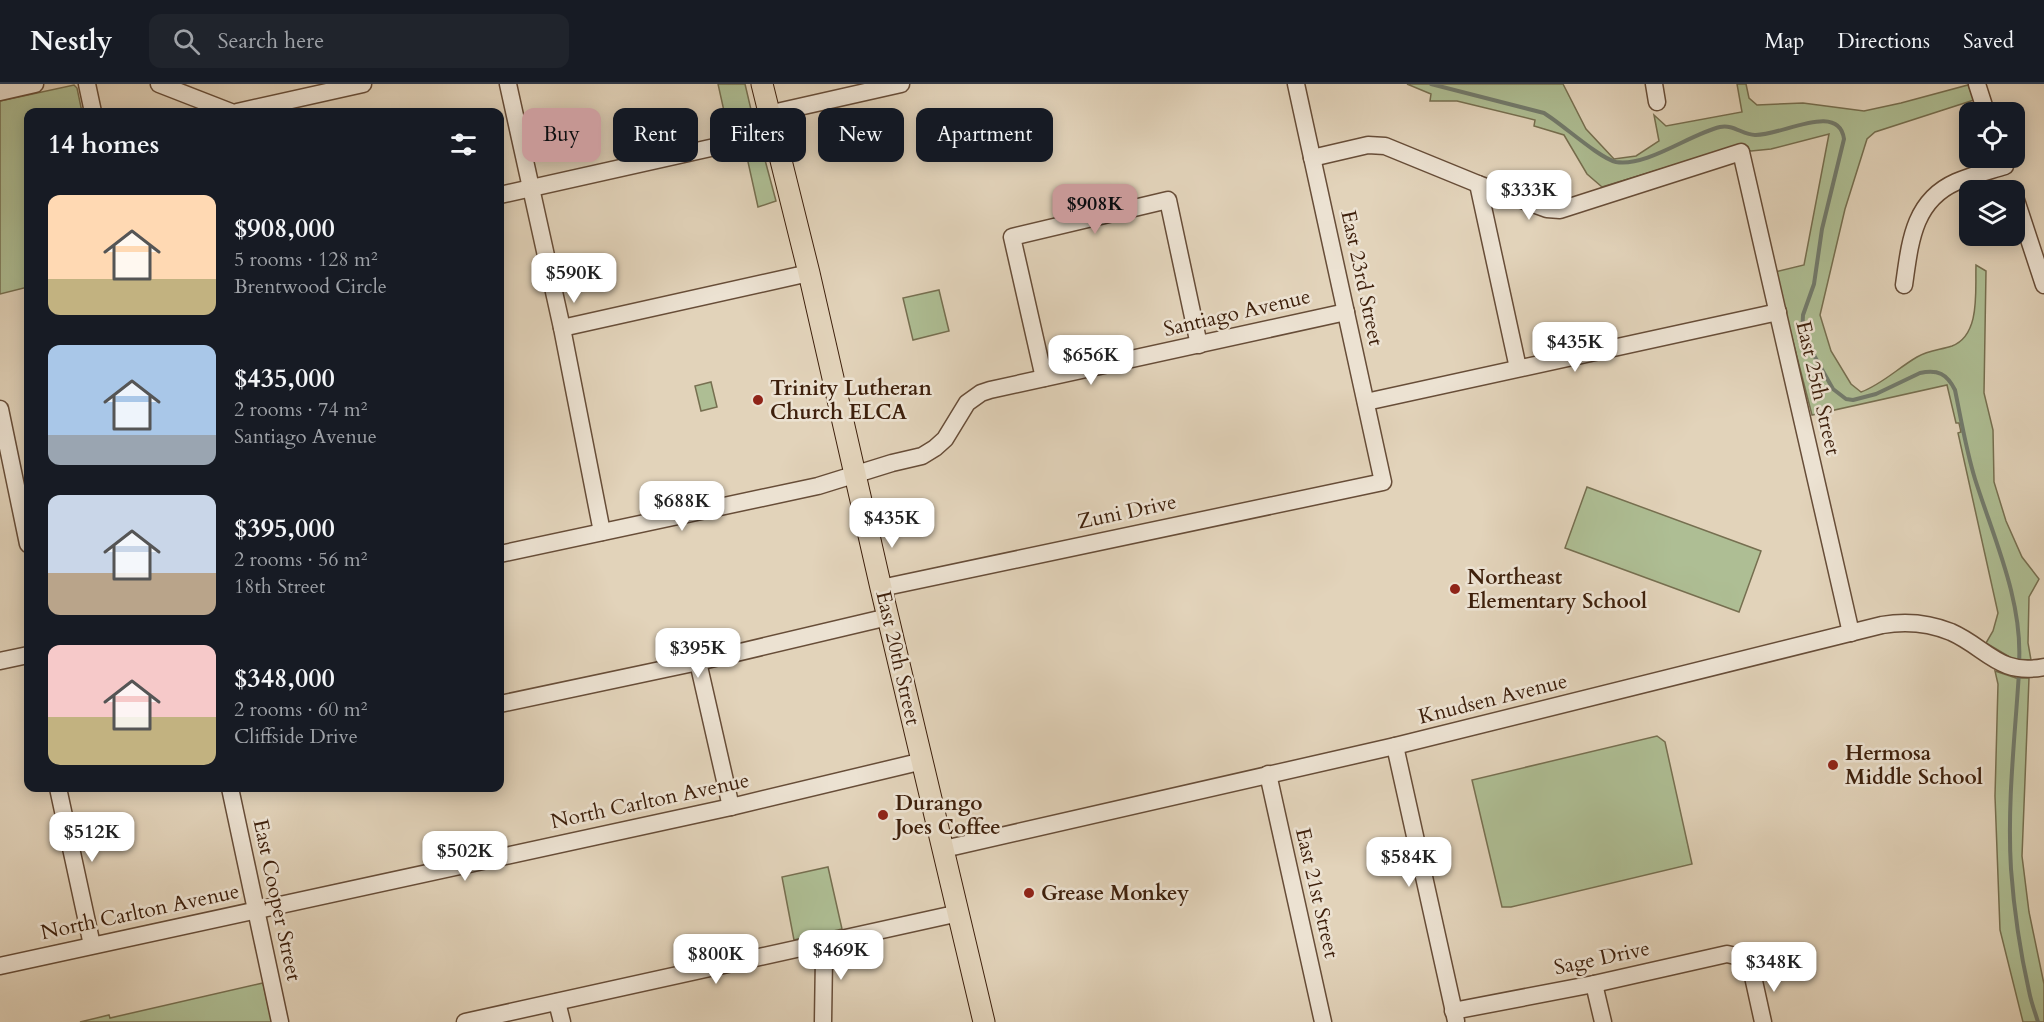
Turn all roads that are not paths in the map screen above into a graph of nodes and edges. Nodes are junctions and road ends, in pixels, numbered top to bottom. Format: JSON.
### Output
{"nodes":[{"id":1,"x":35,"y":84,"type":"edge"},
{"id":2,"x":87,"y":84,"type":"edge"},
{"id":3,"x":159,"y":84,"type":"edge"},
{"id":4,"x":363,"y":84,"type":"edge"},
{"id":5,"x":508,"y":84,"type":"edge"},
{"id":6,"x":762,"y":84,"type":"edge"},
{"id":7,"x":901,"y":84,"type":"edge"},
{"id":8,"x":1296,"y":84,"type":"edge"},
{"id":9,"x":1654,"y":84,"type":"edge"},
{"id":10,"x":1977,"y":84,"type":"edge"},
{"id":11,"x":0,"y":92,"type":"edge"},
{"id":12,"x":1657,"y":102,"type":"dead end"},
{"id":13,"x":1983,"y":102,"type":"edge"},
{"id":14,"x":92,"y":108,"type":"edge"},
{"id":15,"x":221,"y":108,"type":"edge"},
{"id":16,"x":255,"y":108,"type":"edge"},
{"id":17,"x":767,"y":108,"type":"edge"},
{"id":18,"x":795,"y":108,"type":"edge"},
{"id":19,"x":710,"y":148,"type":"edge"},
{"id":20,"x":1312,"y":158,"type":"junction"},
{"id":21,"x":780,"y":162,"type":"edge"},
{"id":22,"x":1989,"y":168,"type":"edge"},
{"id":23,"x":1478,"y":184,"type":"junction"},
{"id":24,"x":531,"y":188,"type":"junction"},
{"id":25,"x":504,"y":194,"type":"edge"},
{"id":26,"x":2025,"y":227,"type":"edge"},
{"id":27,"x":809,"y":273,"type":"junction"},
{"id":28,"x":1904,"y":285,"type":"dead end"},
{"id":29,"x":2044,"y":285,"type":"edge"},
{"id":30,"x":1346,"y":312,"type":"junction"},
{"id":31,"x":1778,"y":312,"type":"junction"},
{"id":32,"x":562,"y":328,"type":"junction"},
{"id":33,"x":1199,"y":345,"type":"junction"},
{"id":34,"x":1518,"y":368,"type":"junction"},
{"id":35,"x":1044,"y":378,"type":"junction"},
{"id":36,"x":1366,"y":402,"type":"junction"},
{"id":37,"x":0,"y":409,"type":"edge"},
{"id":38,"x":855,"y":474,"type":"junction"},
{"id":39,"x":1383,"y":482,"type":"joint"},
{"id":40,"x":24,"y":525,"type":"edge"},
{"id":41,"x":602,"y":532,"type":"junction"},
{"id":42,"x":504,"y":553,"type":"edge"},
{"id":43,"x":881,"y":588,"type":"junction"},
{"id":44,"x":888,"y":617,"type":"junction"},
{"id":45,"x":1851,"y":633,"type":"junction"},
{"id":46,"x":24,"y":656,"type":"edge"},
{"id":47,"x":0,"y":661,"type":"edge"},
{"id":48,"x":698,"y":662,"type":"junction"},
{"id":49,"x":2044,"y":667,"type":"edge"},
{"id":50,"x":504,"y":703,"type":"edge"},
{"id":51,"x":1395,"y":746,"type":"junction"},
{"id":52,"x":923,"y":761,"type":"junction"},
{"id":53,"x":1268,"y":774,"type":"junction"},
{"id":54,"x":59,"y":792,"type":"edge"},
{"id":55,"x":231,"y":792,"type":"edge"},
{"id":56,"x":731,"y":807,"type":"junction"},
{"id":57,"x":944,"y":849,"type":"junction"},
{"id":58,"x":256,"y":909,"type":"junction"},
{"id":59,"x":959,"y":913,"type":"junction"},
{"id":60,"x":821,"y":944,"type":"junction"},
{"id":61,"x":92,"y":945,"type":"junction"},
{"id":62,"x":0,"y":966,"type":"edge"},
{"id":63,"x":1594,"y":984,"type":"junction"},
{"id":64,"x":557,"y":1002,"type":"junction"},
{"id":65,"x":1455,"y":1016,"type":"edge"},
{"id":66,"x":280,"y":1022,"type":"edge"},
{"id":67,"x":465,"y":1022,"type":"edge"},
{"id":68,"x":562,"y":1022,"type":"edge"},
{"id":69,"x":823,"y":1022,"type":"edge"},
{"id":70,"x":984,"y":1022,"type":"edge"},
{"id":71,"x":1323,"y":1022,"type":"edge"},
{"id":72,"x":1603,"y":1022,"type":"edge"},
{"id":73,"x":1763,"y":1022,"type":"edge"}],
"edges":[{"from":1,"to":11,"type":"street"},
{"from":2,"to":14,"type":"street"},
{"from":3,"to":15,"type":"street"},
{"from":4,"to":16,"type":"street"},
{"from":5,"to":24,"type":"street"},
{"from":6,"to":17,"type":"main road","name":"East 20th Street"},
{"from":7,"to":18,"type":"street"},
{"from":8,"to":20,"type":"street","name":"East 23rd Street"},
{"from":9,"to":12,"type":"street"},
{"from":10,"to":13,"type":"street"},
{"from":19,"to":24,"type":"street"},
{"from":20,"to":23,"type":"street"},
{"from":20,"to":30,"type":"street","name":"East 23rd Street"},
{"from":21,"to":27,"type":"main road","name":"East 20th Street"},
{"from":22,"to":28,"type":"street"},
{"from":23,"to":31,"type":"street","name":"East 25th Street"},
{"from":23,"to":34,"type":"street"},
{"from":24,"to":25,"type":"street"},
{"from":24,"to":32,"type":"street"},
{"from":26,"to":29,"type":"street"},
{"from":27,"to":32,"type":"street"},
{"from":27,"to":38,"type":"main road","name":"East 20th Street"},
{"from":30,"to":33,"type":"street","name":"Santiago Avenue"},
{"from":30,"to":36,"type":"street","name":"East 23rd Street"},
{"from":31,"to":34,"type":"street"},
{"from":31,"to":45,"type":"street","name":"East 25th Street"},
{"from":32,"to":41,"type":"street"},
{"from":33,"to":35,"type":"street","name":"Santiago Avenue"},
{"from":33,"to":35,"type":"street"},
{"from":34,"to":36,"type":"street"},
{"from":35,"to":38,"type":"street","name":"Santiago Avenue"},
{"from":36,"to":39,"type":"street","name":"East 23rd Street"},
{"from":37,"to":40,"type":"street"},
{"from":38,"to":41,"type":"street","name":"Santiago Avenue"},
{"from":38,"to":43,"type":"main road","name":"East 20th Street"},
{"from":39,"to":43,"type":"street","name":"Zuni Drive"},
{"from":41,"to":42,"type":"street","name":"Santiago Avenue"},
{"from":43,"to":44,"type":"main road","name":"East 20th Street"},
{"from":44,"to":48,"type":"street"},
{"from":44,"to":52,"type":"main road","name":"East 20th Street"},
{"from":45,"to":49,"type":"street","name":"Knudsen Avenue"},
{"from":45,"to":51,"type":"street","name":"Knudsen Avenue"},
{"from":46,"to":47,"type":"street"},
{"from":48,"to":50,"type":"street"},
{"from":48,"to":56,"type":"street"},
{"from":51,"to":53,"type":"street","name":"Knudsen Avenue"},
{"from":51,"to":65,"type":"street"},
{"from":52,"to":56,"type":"street","name":"North Carlton Avenue"},
{"from":52,"to":57,"type":"main road","name":"East 20th Street"},
{"from":53,"to":57,"type":"street","name":"Knudsen Avenue"},
{"from":53,"to":71,"type":"street","name":"East 21st Street"},
{"from":54,"to":61,"type":"street"},
{"from":55,"to":58,"type":"street","name":"East Cooper Street"},
{"from":56,"to":58,"type":"street","name":"North Carlton Avenue"},
{"from":57,"to":59,"type":"main road","name":"East 20th Street"},
{"from":58,"to":61,"type":"street","name":"North Carlton Avenue"},
{"from":58,"to":66,"type":"street","name":"East Cooper Street"},
{"from":59,"to":60,"type":"street"},
{"from":59,"to":70,"type":"main road","name":"East 20th Street"},
{"from":60,"to":64,"type":"street"},
{"from":60,"to":69,"type":"street"},
{"from":61,"to":62,"type":"street","name":"North Carlton Avenue"},
{"from":63,"to":65,"type":"street","name":"Sage Drive"},
{"from":63,"to":72,"type":"street"},
{"from":63,"to":73,"type":"street","name":"Sage Drive"},
{"from":64,"to":67,"type":"street"},
{"from":64,"to":68,"type":"street"}]}
